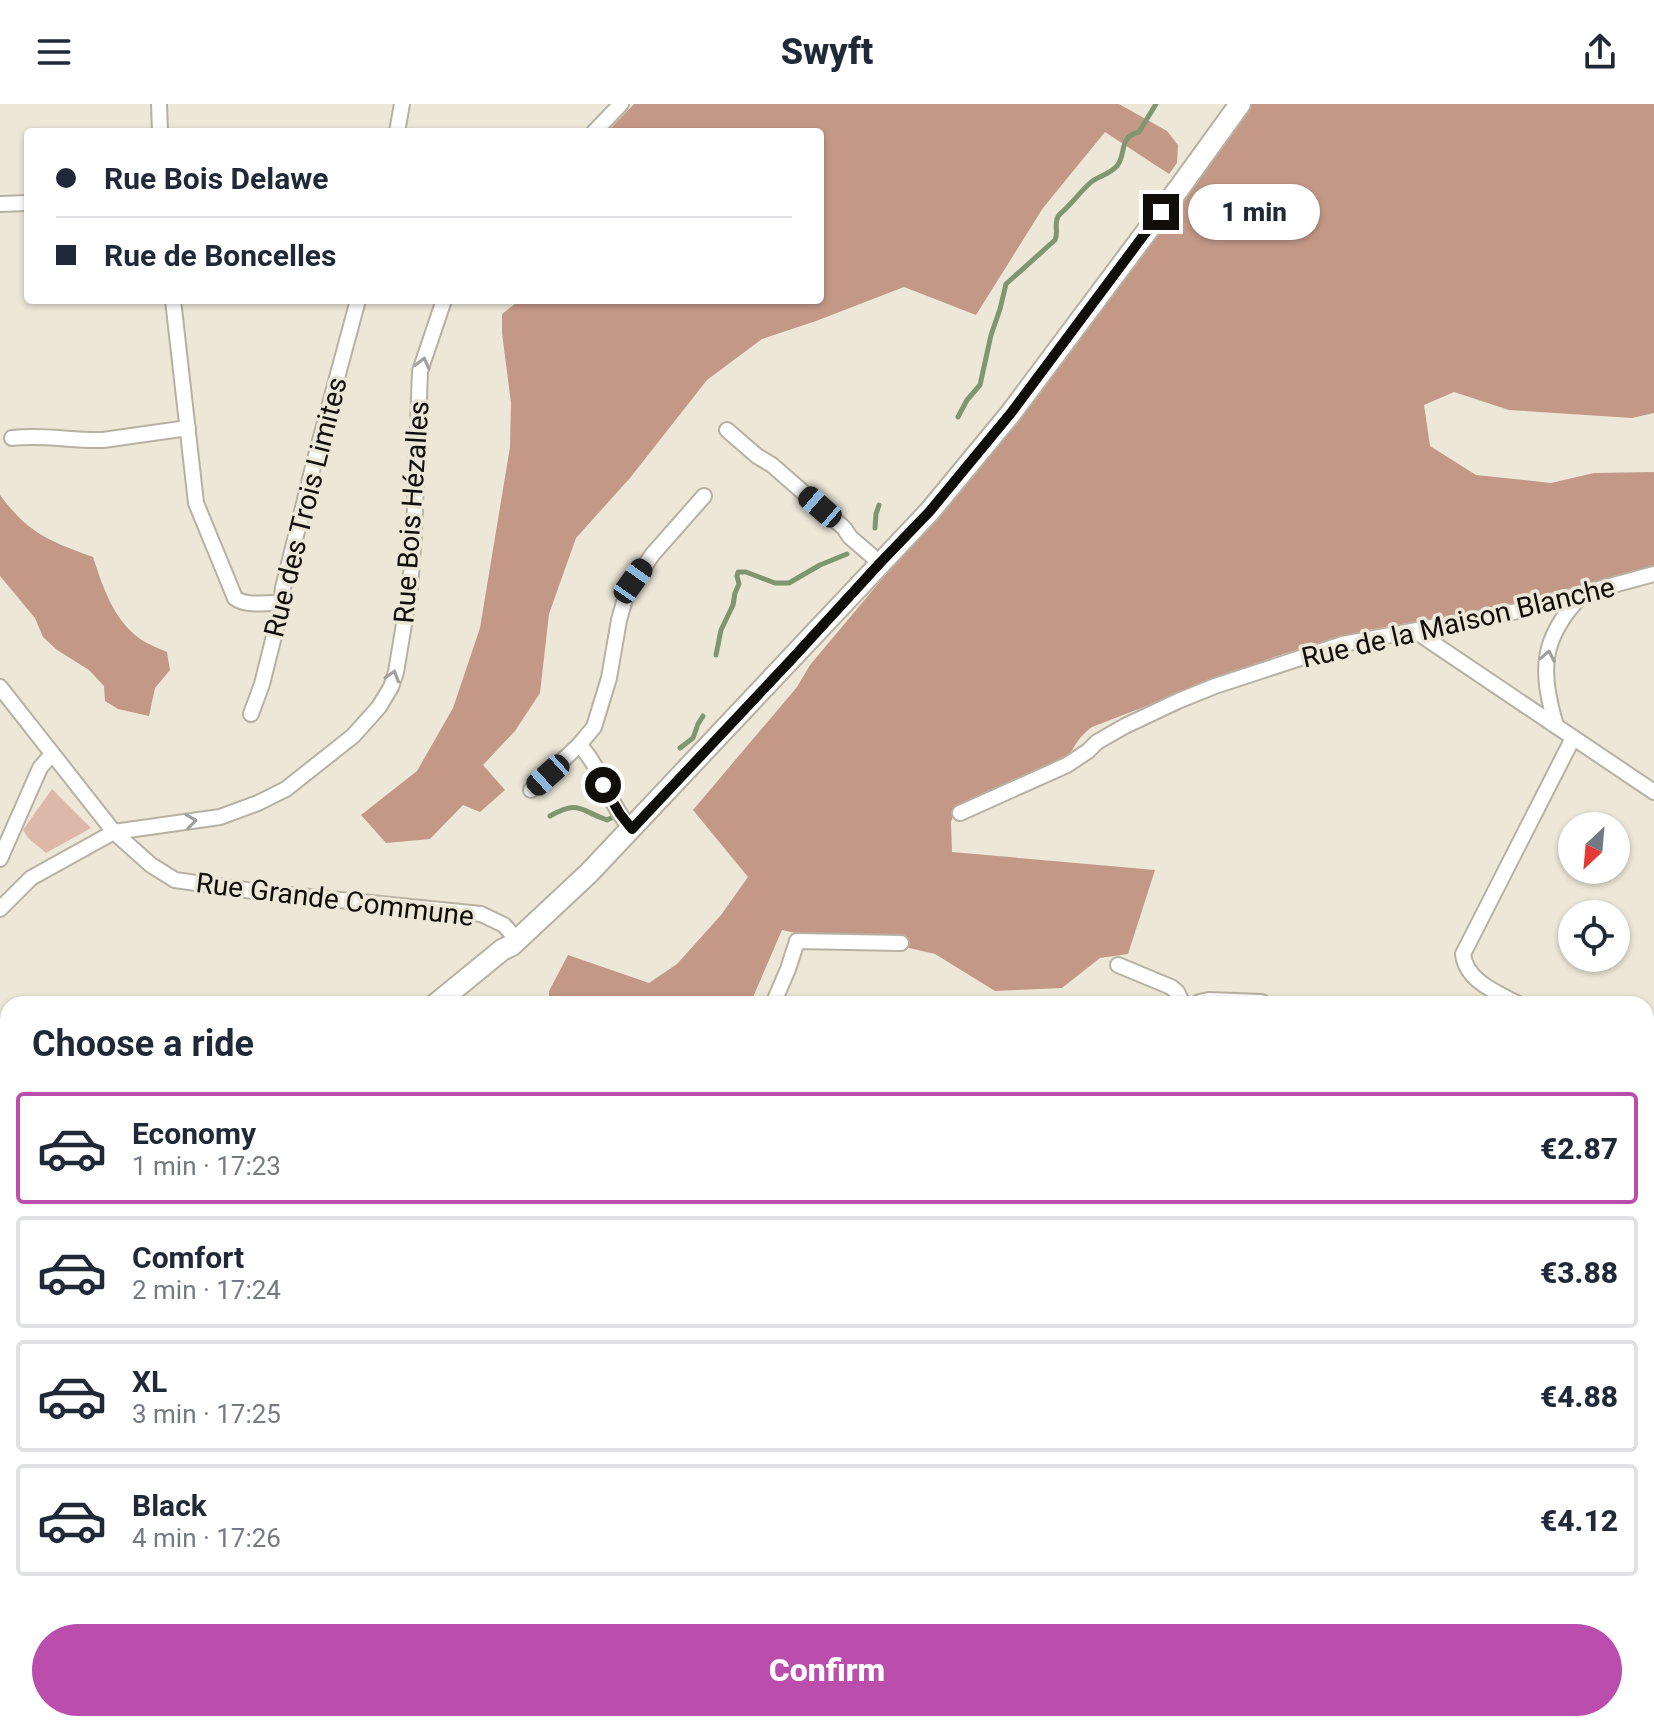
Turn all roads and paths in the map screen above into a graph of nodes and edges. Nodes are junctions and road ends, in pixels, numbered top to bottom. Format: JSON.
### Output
{"nodes":[{"id":1,"x":159,"y":104,"type":"edge"},
{"id":2,"x":402,"y":104,"type":"edge"},
{"id":3,"x":621,"y":104,"type":"edge"},
{"id":4,"x":1240,"y":104,"type":"edge"},
{"id":5,"x":160,"y":128,"type":"edge"},
{"id":6,"x":398,"y":128,"type":"edge"},
{"id":7,"x":598,"y":128,"type":"edge"},
{"id":8,"x":24,"y":203,"type":"edge"},
{"id":9,"x":0,"y":204,"type":"edge"},
{"id":10,"x":173,"y":304,"type":"edge"},
{"id":11,"x":357,"y":304,"type":"edge"},
{"id":12,"x":443,"y":304,"type":"edge"},
{"id":13,"x":188,"y":428,"type":"junction"},
{"id":14,"x":727,"y":430,"type":"dead end"},
{"id":15,"x":12,"y":438,"type":"dead end"},
{"id":16,"x":704,"y":496,"type":"dead end"},
{"id":17,"x":880,"y":563,"type":"junction"},
{"id":18,"x":1654,"y":574,"type":"edge"},
{"id":19,"x":1583,"y":594,"type":"junction"},
{"id":20,"x":280,"y":603,"type":"junction"},
{"id":21,"x":1415,"y":631,"type":"junction"},
{"id":22,"x":0,"y":687,"type":"edge"},
{"id":23,"x":251,"y":714,"type":"dead end"},
{"id":24,"x":1556,"y":726,"type":"junction"},
{"id":25,"x":1573,"y":738,"type":"junction"},
{"id":26,"x":579,"y":745,"type":"junction"},
{"id":27,"x":52,"y":754,"type":"junction"},
{"id":28,"x":531,"y":790,"type":"dead end"},
{"id":29,"x":1654,"y":792,"type":"edge"},
{"id":30,"x":960,"y":813,"type":"dead end"},
{"id":31,"x":632,"y":829,"type":"junction"},
{"id":32,"x":114,"y":832,"type":"junction"},
{"id":33,"x":0,"y":859,"type":"edge"},
{"id":34,"x":0,"y":909,"type":"edge"},
{"id":35,"x":517,"y":940,"type":"junction"},
{"id":36,"x":901,"y":943,"type":"dead end"},
{"id":37,"x":1118,"y":965,"type":"dead end"},
{"id":38,"x":446,"y":996,"type":"edge"},
{"id":39,"x":776,"y":996,"type":"edge"},
{"id":40,"x":1179,"y":996,"type":"edge"},
{"id":41,"x":1504,"y":996,"type":"edge"}],
"edges":[{"from":1,"to":5,"type":"street"},
{"from":2,"to":6,"type":"street"},
{"from":3,"to":7,"type":"street"},
{"from":4,"to":17,"type":"main road"},
{"from":8,"to":9,"type":"street"},
{"from":10,"to":13,"type":"street"},
{"from":11,"to":20,"type":"street","name":"Rue des Trois Limites"},
{"from":32,"to":12,"type":"street","name":"Rue Bois Hézalles","one_way":true},
{"from":13,"to":15,"type":"street"},
{"from":13,"to":20,"type":"street"},
{"from":14,"to":17,"type":"street"},
{"from":16,"to":26,"type":"street"},
{"from":17,"to":31,"type":"main road"},
{"from":18,"to":19,"type":"street","name":"Rue de la Maison Blanche"},
{"from":19,"to":21,"type":"street","name":"Rue de la Maison Blanche"},
{"from":24,"to":19,"type":"street","one_way":true},
{"from":20,"to":23,"type":"street","name":"Rue des Trois Limites"},
{"from":21,"to":24,"type":"street"},
{"from":21,"to":30,"type":"street","name":"Rue de la Maison Blanche"},
{"from":22,"to":27,"type":"street","name":"Rue Grande Commune"},
{"from":24,"to":25,"type":"street"},
{"from":25,"to":29,"type":"street"},
{"from":25,"to":41,"type":"street"},
{"from":26,"to":28,"type":"street"},
{"from":26,"to":31,"type":"street"},
{"from":27,"to":32,"type":"street","name":"Rue Grande Commune"},
{"from":27,"to":33,"type":"street"},
{"from":31,"to":35,"type":"main road"},
{"from":32,"to":34,"type":"street"},
{"from":32,"to":35,"type":"street","name":"Rue Grande Commune"},
{"from":35,"to":38,"type":"main road"},
{"from":36,"to":39,"type":"street"},
{"from":37,"to":40,"type":"street"}]}
